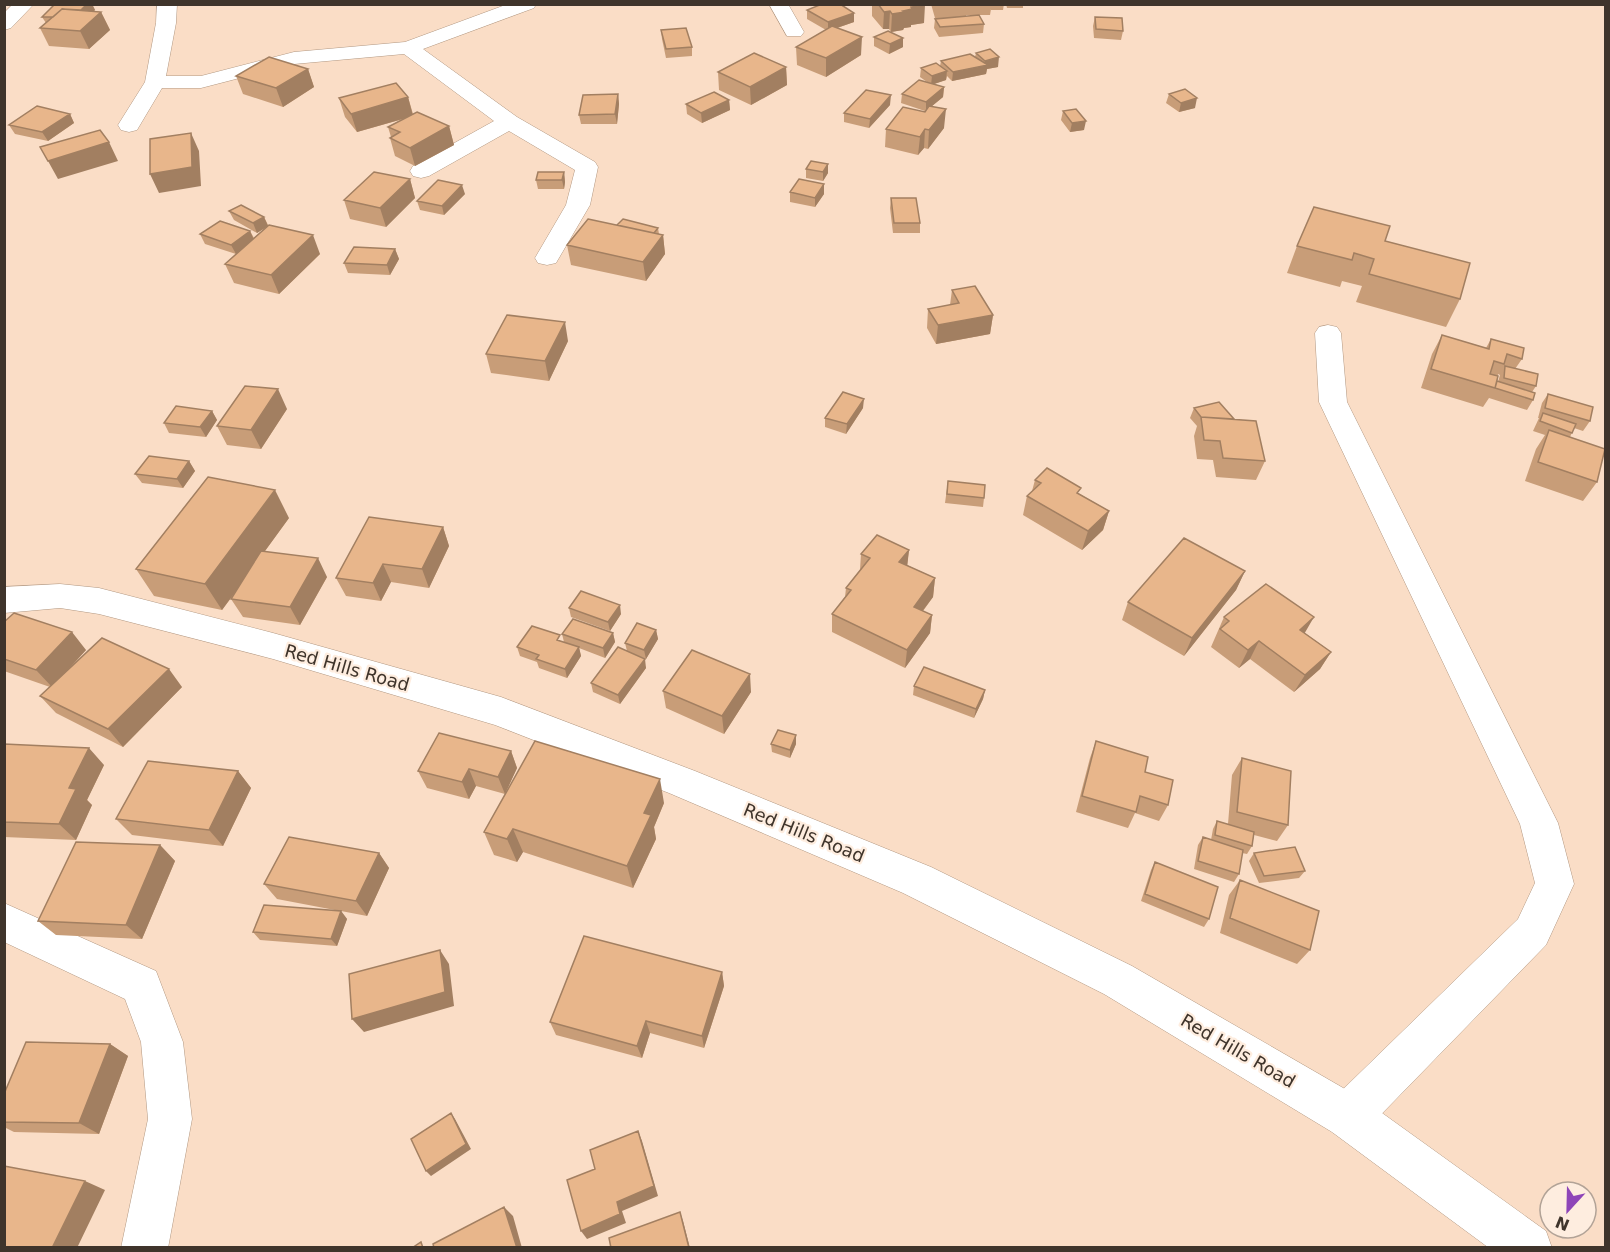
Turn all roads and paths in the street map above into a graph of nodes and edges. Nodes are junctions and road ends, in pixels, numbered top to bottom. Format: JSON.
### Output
{"nodes":[{"id":1,"x":25,"y":4,"type":"edge"},
{"id":2,"x":167,"y":4,"type":"edge"},
{"id":3,"x":528,"y":4,"type":"edge"},
{"id":4,"x":778,"y":4,"type":"edge"},
{"id":5,"x":4,"y":24,"type":"edge"},
{"id":6,"x":794,"y":32,"type":"dead end"},
{"id":7,"x":408,"y":48,"type":"junction"},
{"id":8,"x":154,"y":82,"type":"junction"},
{"id":9,"x":509,"y":122,"type":"junction"},
{"id":10,"x":129,"y":125,"type":"dead end"},
{"id":11,"x":421,"y":171,"type":"dead end"},
{"id":12,"x":547,"y":258,"type":"dead end"},
{"id":13,"x":1328,"y":333,"type":"dead end"},
{"id":14,"x":4,"y":600,"type":"edge"},
{"id":15,"x":4,"y":922,"type":"edge"},
{"id":16,"x":1348,"y":1116,"type":"junction"},
{"id":17,"x":144,"y":1248,"type":"edge"},
{"id":18,"x":1529,"y":1248,"type":"edge"}],
"edges":[{"from":1,"to":5,"type":"street"},
{"from":2,"to":8,"type":"street"},
{"from":3,"to":7,"type":"street"},
{"from":4,"to":6,"type":"street"},
{"from":7,"to":8,"type":"street"},
{"from":7,"to":9,"type":"street"},
{"from":8,"to":10,"type":"street"},
{"from":9,"to":11,"type":"street"},
{"from":9,"to":12,"type":"street"},
{"from":13,"to":16,"type":"street"},
{"from":14,"to":16,"type":"street","name":"Red Hills Road"},
{"from":15,"to":17,"type":"street"},
{"from":16,"to":18,"type":"street","name":"Red Hills Road"}]}
